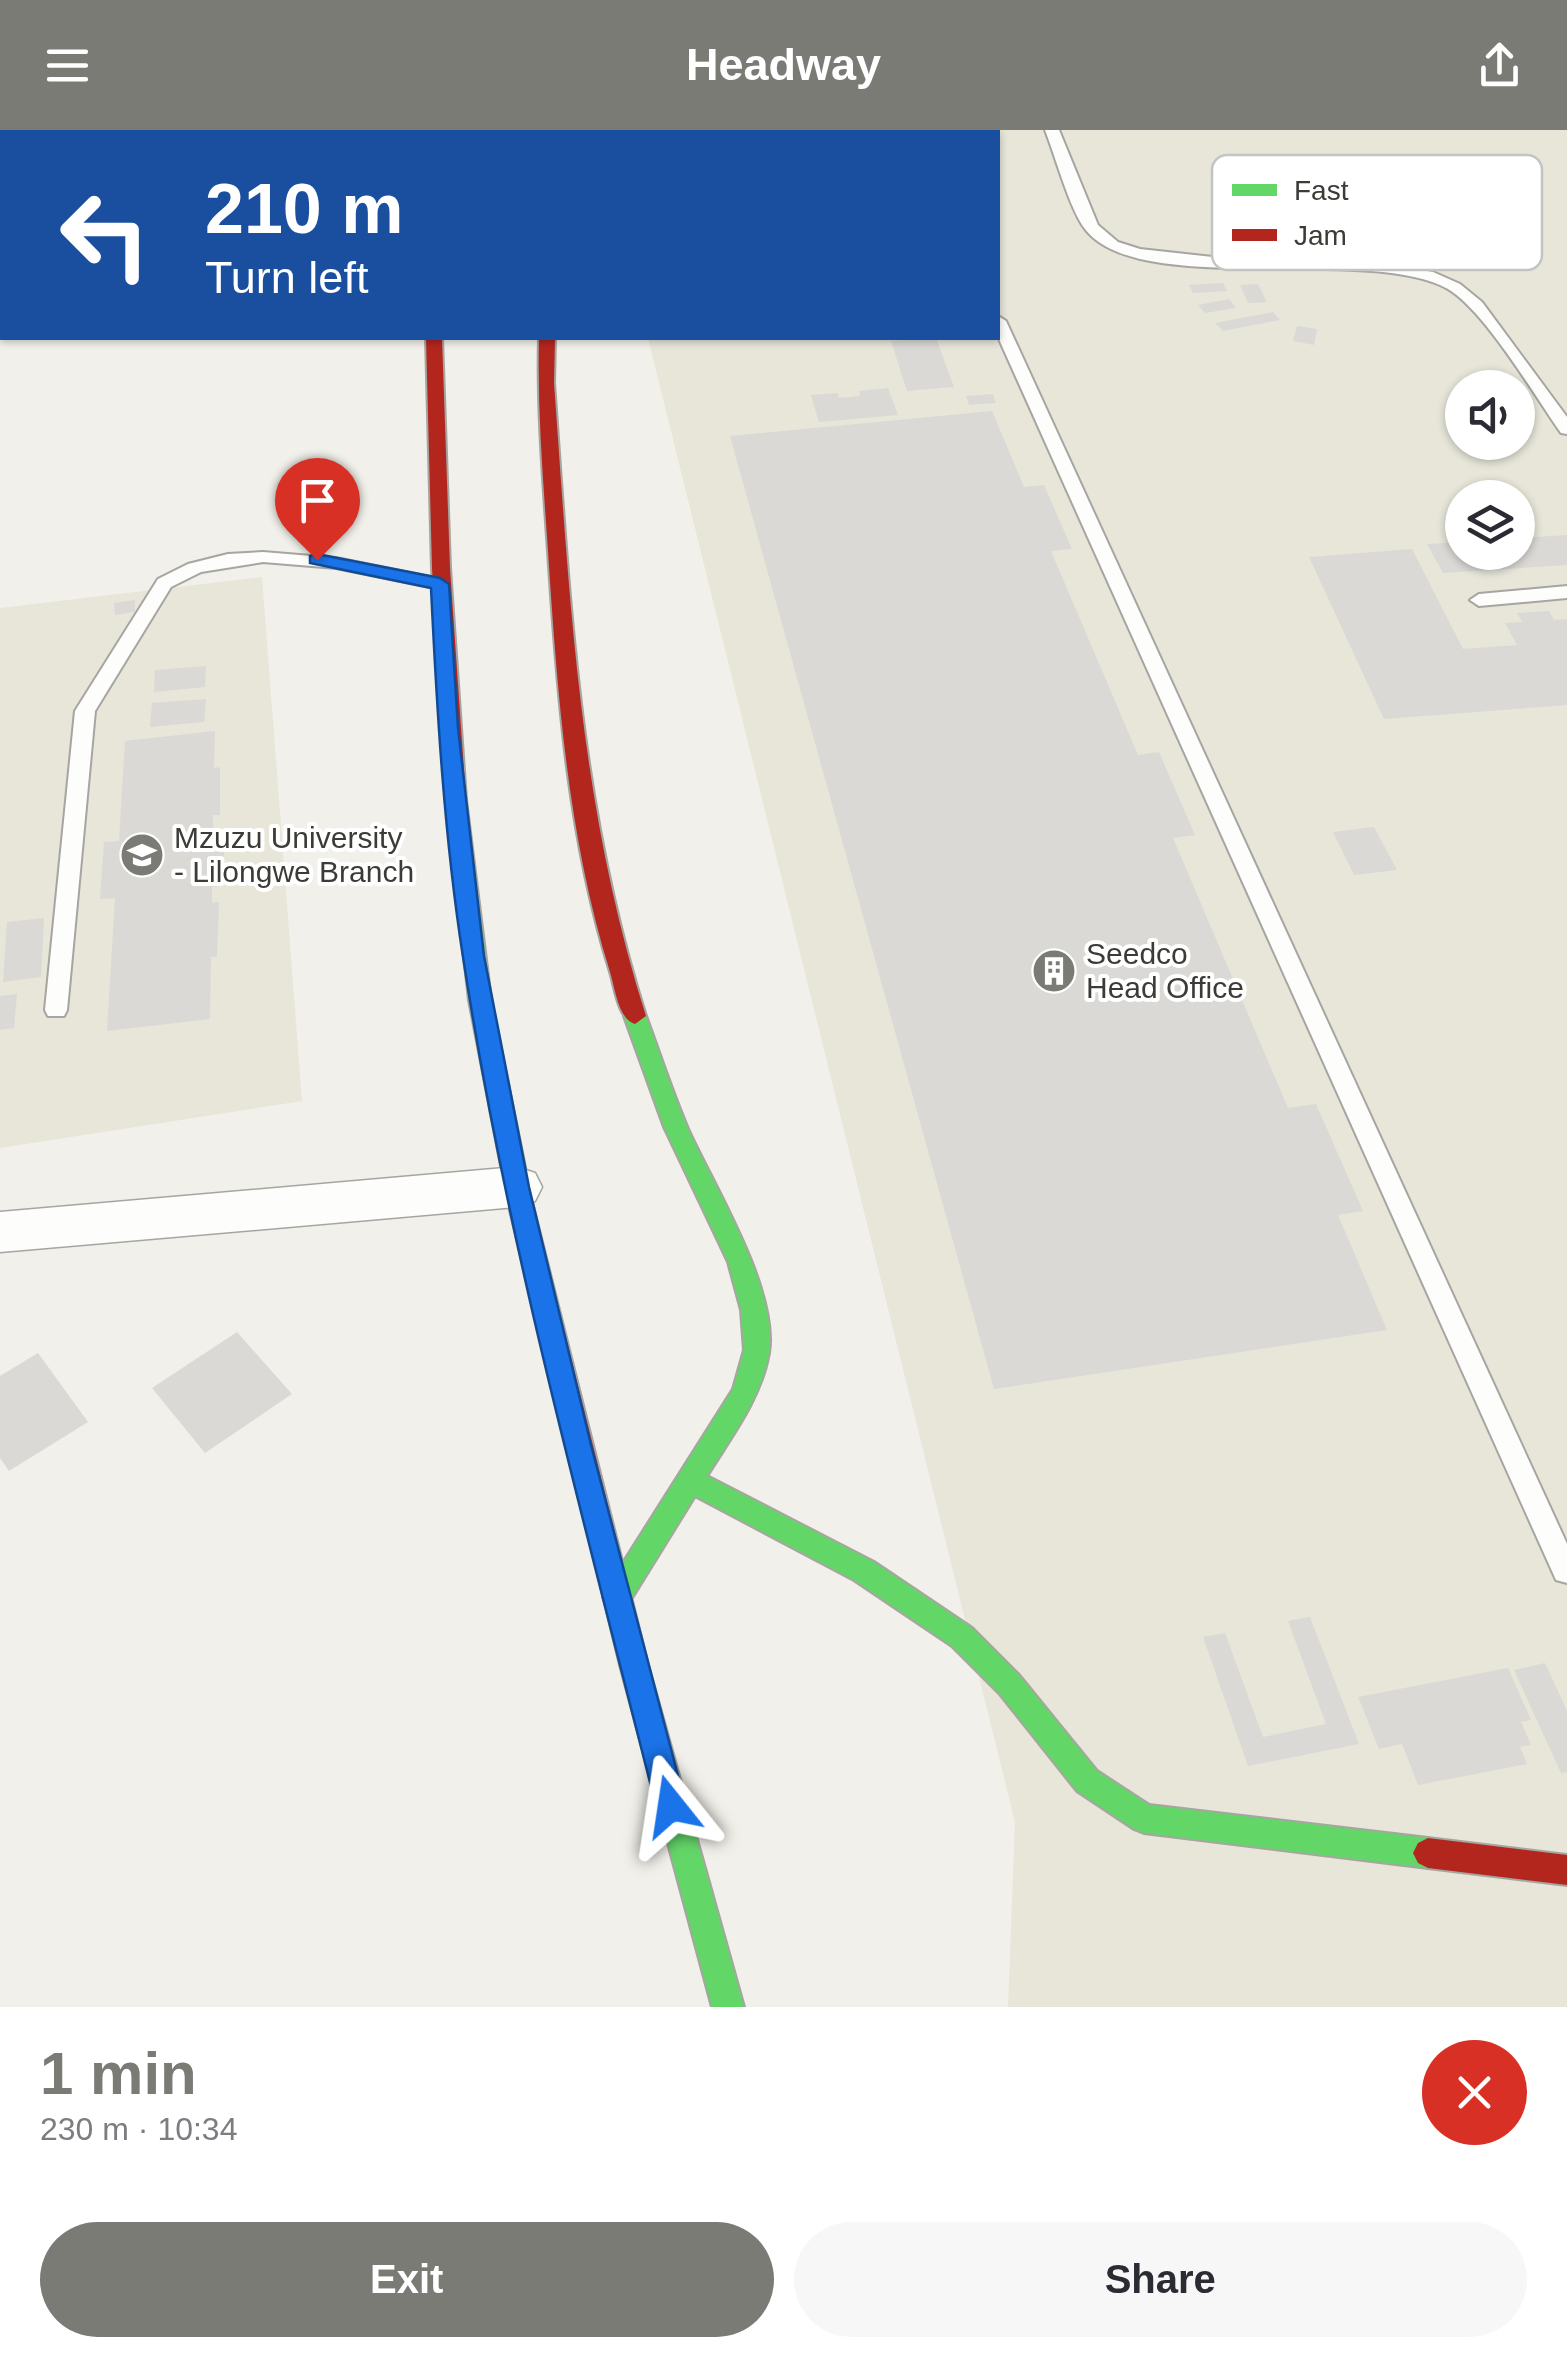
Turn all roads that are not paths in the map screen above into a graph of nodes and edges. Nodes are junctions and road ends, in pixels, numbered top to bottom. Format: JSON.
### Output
{"nodes":[{"id":1,"x":1052,"y":130,"type":"edge"},
{"id":2,"x":1212,"y":262,"type":"edge"},
{"id":3,"x":1391,"y":270,"type":"edge"},
{"id":4,"x":1000,"y":325,"type":"edge"},
{"id":5,"x":434,"y":340,"type":"edge"},
{"id":6,"x":547,"y":340,"type":"edge"},
{"id":7,"x":1567,"y":429,"type":"edge"},
{"id":8,"x":440,"y":584,"type":"junction"},
{"id":9,"x":1567,"y":592,"type":"edge"},
{"id":10,"x":1479,"y":600,"type":"dead end"},
{"id":11,"x":56,"y":1010,"type":"dead end"},
{"id":12,"x":517,"y":1187,"type":"junction"},
{"id":13,"x":0,"y":1232,"type":"edge"},
{"id":14,"x":690,"y":1480,"type":"junction"},
{"id":15,"x":1566,"y":1571,"type":"edge"},
{"id":16,"x":617,"y":1597,"type":"junction"},
{"id":17,"x":1567,"y":1870,"type":"edge"},
{"id":18,"x":728,"y":2007,"type":"edge"}],
"edges":[{"from":1,"to":2,"type":"lane"},
{"from":3,"to":7,"type":"lane"},
{"from":4,"to":15,"type":"lane"},
{"from":5,"to":8,"type":"street"},
{"from":6,"to":14,"type":"street"},
{"from":8,"to":11,"type":"lane"},
{"from":8,"to":12,"type":"street"},
{"from":9,"to":10,"type":"lane"},
{"from":12,"to":13,"type":"street"},
{"from":12,"to":16,"type":"street"},
{"from":14,"to":16,"type":"street"},
{"from":14,"to":17,"type":"street"},
{"from":16,"to":18,"type":"street"}]}
